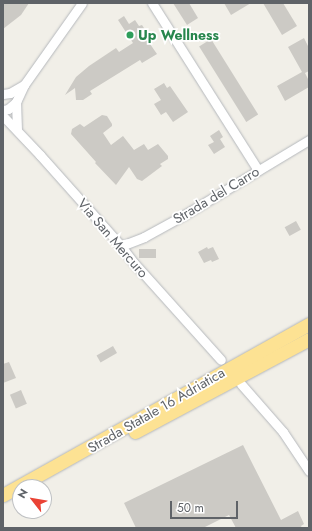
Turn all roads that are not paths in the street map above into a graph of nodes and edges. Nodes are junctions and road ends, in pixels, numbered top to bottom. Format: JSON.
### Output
{"nodes":[{"id":1,"x":82,"y":3,"type":"edge"},
{"id":2,"x":152,"y":3,"type":"edge"},
{"id":3,"x":24,"y":85,"type":"junction"},
{"id":4,"x":6,"y":93,"type":"edge"},
{"id":5,"x":3,"y":102,"type":"edge"},
{"id":6,"x":16,"y":102,"type":"junction"},
{"id":7,"x":3,"y":110,"type":"edge"},
{"id":8,"x":3,"y":116,"type":"edge"},
{"id":9,"x":17,"y":130,"type":"junction"},
{"id":10,"x":309,"y":140,"type":"edge"},
{"id":11,"x":258,"y":170,"type":"junction"},
{"id":12,"x":121,"y":246,"type":"junction"},
{"id":13,"x":309,"y":324,"type":"edge"},
{"id":14,"x":309,"y":339,"type":"edge"},
{"id":15,"x":221,"y":360,"type":"dead end"},
{"id":16,"x":241,"y":384,"type":"dead end"},
{"id":17,"x":309,"y":471,"type":"edge"},
{"id":18,"x":50,"y":479,"type":"edge"},
{"id":19,"x":3,"y":495,"type":"edge"},
{"id":20,"x":12,"y":500,"type":"edge"},
{"id":21,"x":3,"y":505,"type":"edge"}],
"edges":[{"from":1,"to":3,"type":"street"},
{"from":2,"to":11,"type":"street"},
{"from":3,"to":4,"type":"street"},
{"from":3,"to":6,"type":"street"},
{"from":4,"to":5,"type":"street"},
{"from":6,"to":7,"type":"street"},
{"from":6,"to":9,"type":"street"},
{"from":8,"to":9,"type":"street","name":"Via San Mercuro"},
{"from":9,"to":12,"type":"street","name":"Via San Mercuro"},
{"from":10,"to":11,"type":"street","name":"Strada del Carro"},
{"from":11,"to":12,"type":"street","name":"Strada del Carro"},
{"from":12,"to":15,"type":"street","name":"Via San Mercuro"},
{"from":13,"to":19,"type":"highway","name":"Strada Statale 16 Adriatica"},
{"from":14,"to":18,"type":"highway","name":"Strada Statale 16 Adriatica"},
{"from":16,"to":17,"type":"street"},
{"from":20,"to":21,"type":"highway"}]}
